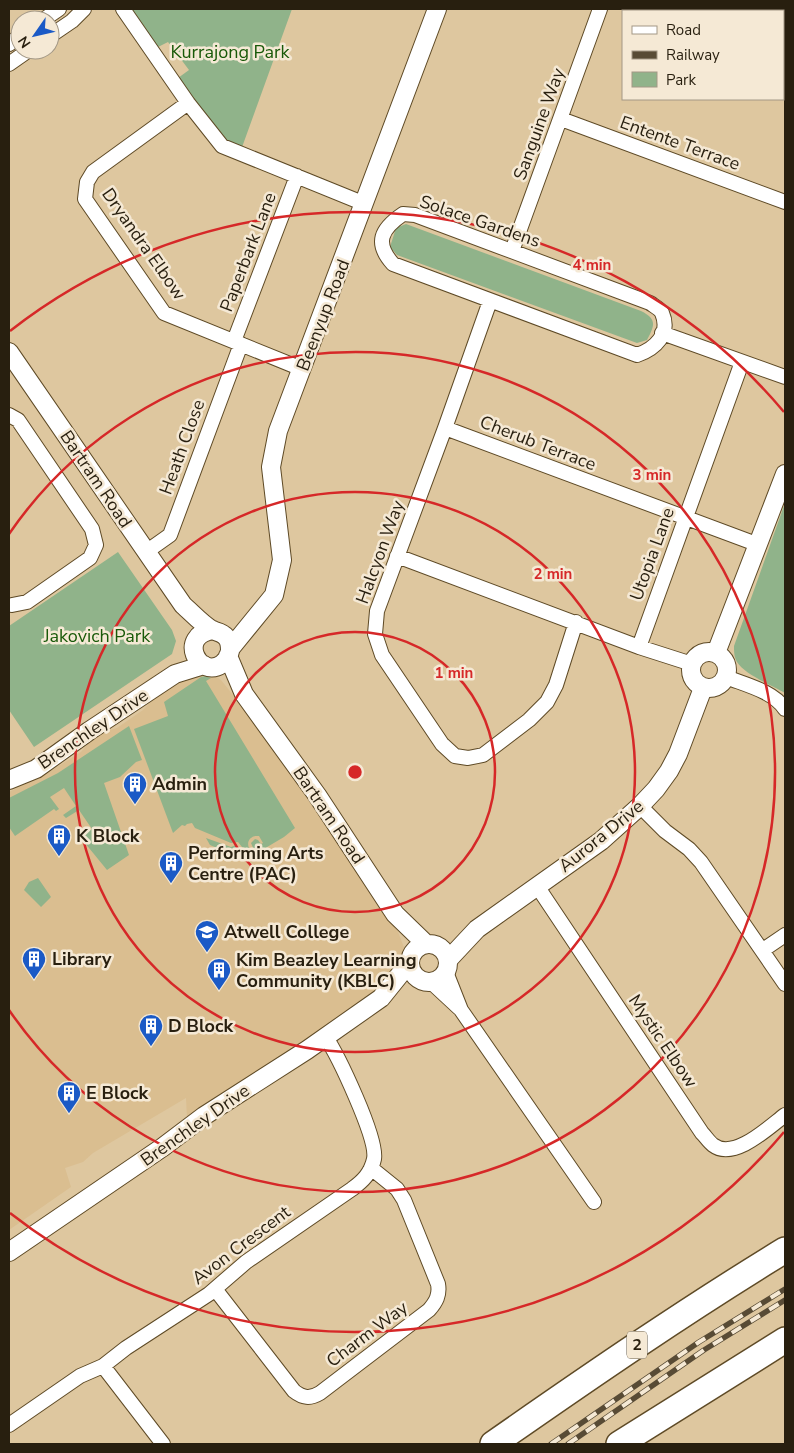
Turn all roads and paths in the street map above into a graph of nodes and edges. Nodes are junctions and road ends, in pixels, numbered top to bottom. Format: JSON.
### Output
{"nodes":[{"id":1,"x":84,"y":9,"type":"edge"},
{"id":2,"x":123,"y":9,"type":"edge"},
{"id":3,"x":438,"y":9,"type":"edge"},
{"id":4,"x":600,"y":9,"type":"edge"},
{"id":5,"x":60,"y":29,"type":"edge"},
{"id":6,"x":188,"y":103,"type":"junction"},
{"id":7,"x":561,"y":119,"type":"junction"},
{"id":8,"x":296,"y":176,"type":"junction"},
{"id":9,"x":785,"y":202,"type":"edge"},
{"id":10,"x":365,"y":204,"type":"junction"},
{"id":11,"x":512,"y":251,"type":"junction"},
{"id":12,"x":490,"y":301,"type":"junction"},
{"id":13,"x":662,"y":333,"type":"junction"},
{"id":14,"x":238,"y":342,"type":"junction"},
{"id":15,"x":9,"y":352,"type":"edge"},
{"id":16,"x":742,"y":362,"type":"junction"},
{"id":17,"x":302,"y":369,"type":"junction"},
{"id":18,"x":785,"y":377,"type":"edge"},
{"id":19,"x":9,"y":416,"type":"edge"},
{"id":20,"x":445,"y":428,"type":"junction"},
{"id":21,"x":785,"y":474,"type":"edge"},
{"id":22,"x":685,"y":518,"type":"junction"},
{"id":23,"x":759,"y":545,"type":"junction"},
{"id":24,"x":146,"y":552,"type":"junction"},
{"id":25,"x":397,"y":556,"type":"junction"},
{"id":26,"x":10,"y":605,"type":"edge"},
{"id":27,"x":183,"y":605,"type":"junction"},
{"id":28,"x":251,"y":622,"type":"junction"},
{"id":29,"x":576,"y":622,"type":"junction"},
{"id":30,"x":216,"y":631,"type":"junction"},
{"id":31,"x":194,"y":644,"type":"junction"},
{"id":32,"x":639,"y":646,"type":"junction"},
{"id":33,"x":229,"y":653,"type":"junction"},
{"id":34,"x":716,"y":654,"type":"junction"},
{"id":35,"x":692,"y":664,"type":"junction"},
{"id":36,"x":208,"y":666,"type":"junction"},
{"id":37,"x":174,"y":674,"type":"junction"},
{"id":38,"x":726,"y":677,"type":"junction"},
{"id":39,"x":703,"y":688,"type":"junction"},
{"id":40,"x":244,"y":694,"type":"junction"},
{"id":41,"x":785,"y":709,"type":"edge"},
{"id":42,"x":9,"y":780,"type":"edge"},
{"id":43,"x":640,"y":806,"type":"junction"},
{"id":44,"x":537,"y":886,"type":"junction"},
{"id":45,"x":396,"y":914,"type":"junction"},
{"id":46,"x":477,"y":929,"type":"junction"},
{"id":47,"x":785,"y":935,"type":"edge"},
{"id":48,"x":432,"y":945,"type":"junction"},
{"id":49,"x":763,"y":950,"type":"junction"},
{"id":50,"x":411,"y":959,"type":"junction"},
{"id":51,"x":447,"y":966,"type":"junction"},
{"id":52,"x":428,"y":981,"type":"junction"},
{"id":53,"x":785,"y":984,"type":"edge"},
{"id":54,"x":381,"y":998,"type":"junction"},
{"id":55,"x":461,"y":1010,"type":"junction"},
{"id":56,"x":325,"y":1036,"type":"junction"},
{"id":57,"x":785,"y":1115,"type":"edge"},
{"id":58,"x":371,"y":1168,"type":"junction"},
{"id":59,"x":594,"y":1202,"type":"dead end"},
{"id":60,"x":785,"y":1250,"type":"edge"},
{"id":61,"x":9,"y":1252,"type":"edge"},
{"id":62,"x":215,"y":1290,"type":"junction"},
{"id":63,"x":785,"y":1340,"type":"edge"},
{"id":64,"x":103,"y":1366,"type":"junction"},
{"id":65,"x":9,"y":1425,"type":"edge"},
{"id":66,"x":162,"y":1444,"type":"edge"},
{"id":67,"x":493,"y":1444,"type":"edge"},
{"id":68,"x":619,"y":1444,"type":"edge"}],
"edges":[{"from":1,"to":5,"type":"street"},
{"from":2,"to":6,"type":"street"},
{"from":3,"to":10,"type":"street","name":"Beenyup Road"},
{"from":4,"to":7,"type":"street","name":"Sanguine Way"},
{"from":6,"to":8,"type":"street"},
{"from":6,"to":14,"type":"street","name":"Dryandra Elbow"},
{"from":7,"to":9,"type":"street","name":"Entente Terrace"},
{"from":7,"to":11,"type":"street","name":"Sanguine Way"},
{"from":8,"to":10,"type":"street"},
{"from":8,"to":14,"type":"street","name":"Paperbark Lane"},
{"from":10,"to":17,"type":"street","name":"Beenyup Road"},
{"from":11,"to":12,"type":"street","name":"Solace Gardens"},
{"from":11,"to":13,"type":"street","name":"Solace Gardens"},
{"from":12,"to":13,"type":"street","name":"Solace Gardens"},
{"from":12,"to":20,"type":"street","name":"Halcyon Way"},
{"from":13,"to":16,"type":"street"},
{"from":14,"to":17,"type":"street","name":"Dryandra Elbow"},
{"from":14,"to":24,"type":"street","name":"Heath Close"},
{"from":15,"to":24,"type":"street","name":"Bartram Road"},
{"from":16,"to":18,"type":"street"},
{"from":16,"to":22,"type":"street","name":"Utopia Lane"},
{"from":17,"to":28,"type":"street","name":"Beenyup Road"},
{"from":19,"to":26,"type":"street"},
{"from":20,"to":22,"type":"street","name":"Cherub Terrace"},
{"from":20,"to":25,"type":"street","name":"Halcyon Way"},
{"from":21,"to":23,"type":"street"},
{"from":22,"to":23,"type":"street","name":"Cherub Terrace"},
{"from":22,"to":32,"type":"street","name":"Utopia Lane"},
{"from":23,"to":34,"type":"street"},
{"from":24,"to":27,"type":"street","name":"Bartram Road"},
{"from":25,"to":29,"type":"street"},
{"from":25,"to":29,"type":"street","name":"Halcyon Way"},
{"from":27,"to":30,"type":"street","name":"Bartram Road"},
{"from":27,"to":31,"type":"street","name":"Bartram Road"},
{"from":28,"to":30,"type":"street"},
{"from":28,"to":33,"type":"street","name":"Beenyup Road"},
{"from":29,"to":32,"type":"street"},
{"from":30,"to":31,"type":"street"},
{"from":30,"to":33,"type":"street"},
{"from":31,"to":36,"type":"street"},
{"from":31,"to":37,"type":"street","name":"Brenchley Drive"},
{"from":32,"to":35,"type":"street"},
{"from":33,"to":36,"type":"street"},
{"from":33,"to":40,"type":"street","name":"Bartram Road"},
{"from":34,"to":35,"type":"street"},
{"from":34,"to":38,"type":"street"},
{"from":35,"to":39,"type":"street"},
{"from":36,"to":37,"type":"street","name":"Brenchley Drive"},
{"from":36,"to":40,"type":"street","name":"Bartram Road"},
{"from":37,"to":42,"type":"street","name":"Brenchley Drive"},
{"from":38,"to":39,"type":"street"},
{"from":38,"to":41,"type":"street"},
{"from":39,"to":43,"type":"street","name":"Aurora Drive"},
{"from":40,"to":45,"type":"street","name":"Bartram Road"},
{"from":43,"to":44,"type":"street","name":"Aurora Drive"},
{"from":43,"to":49,"type":"street"},
{"from":44,"to":46,"type":"street","name":"Aurora Drive"},
{"from":44,"to":57,"type":"street","name":"Mystic Elbow"},
{"from":45,"to":48,"type":"street","name":"Bartram Road"},
{"from":45,"to":50,"type":"street","name":"Bartram Road"},
{"from":46,"to":48,"type":"street","name":"Aurora Drive"},
{"from":46,"to":51,"type":"street","name":"Aurora Drive"},
{"from":47,"to":49,"type":"street"},
{"from":48,"to":50,"type":"street"},
{"from":48,"to":51,"type":"street"},
{"from":49,"to":53,"type":"street"},
{"from":50,"to":52,"type":"street"},
{"from":50,"to":54,"type":"street","name":"Brenchley Drive"},
{"from":51,"to":52,"type":"street"},
{"from":51,"to":55,"type":"street"},
{"from":52,"to":54,"type":"street","name":"Brenchley Drive"},
{"from":52,"to":55,"type":"street"},
{"from":54,"to":56,"type":"street","name":"Brenchley Drive"},
{"from":55,"to":59,"type":"street"},
{"from":56,"to":58,"type":"street"},
{"from":56,"to":61,"type":"street","name":"Brenchley Drive"},
{"from":58,"to":62,"type":"street","name":"Avon Crescent"},
{"from":58,"to":62,"type":"street","name":"Charm Way"},
{"from":60,"to":67,"type":"highway","number":"2"},
{"from":62,"to":64,"type":"street","name":"Avon Crescent"},
{"from":63,"to":68,"type":"highway"},
{"from":64,"to":65,"type":"street","name":"Avon Crescent"},
{"from":64,"to":66,"type":"street"}]}
